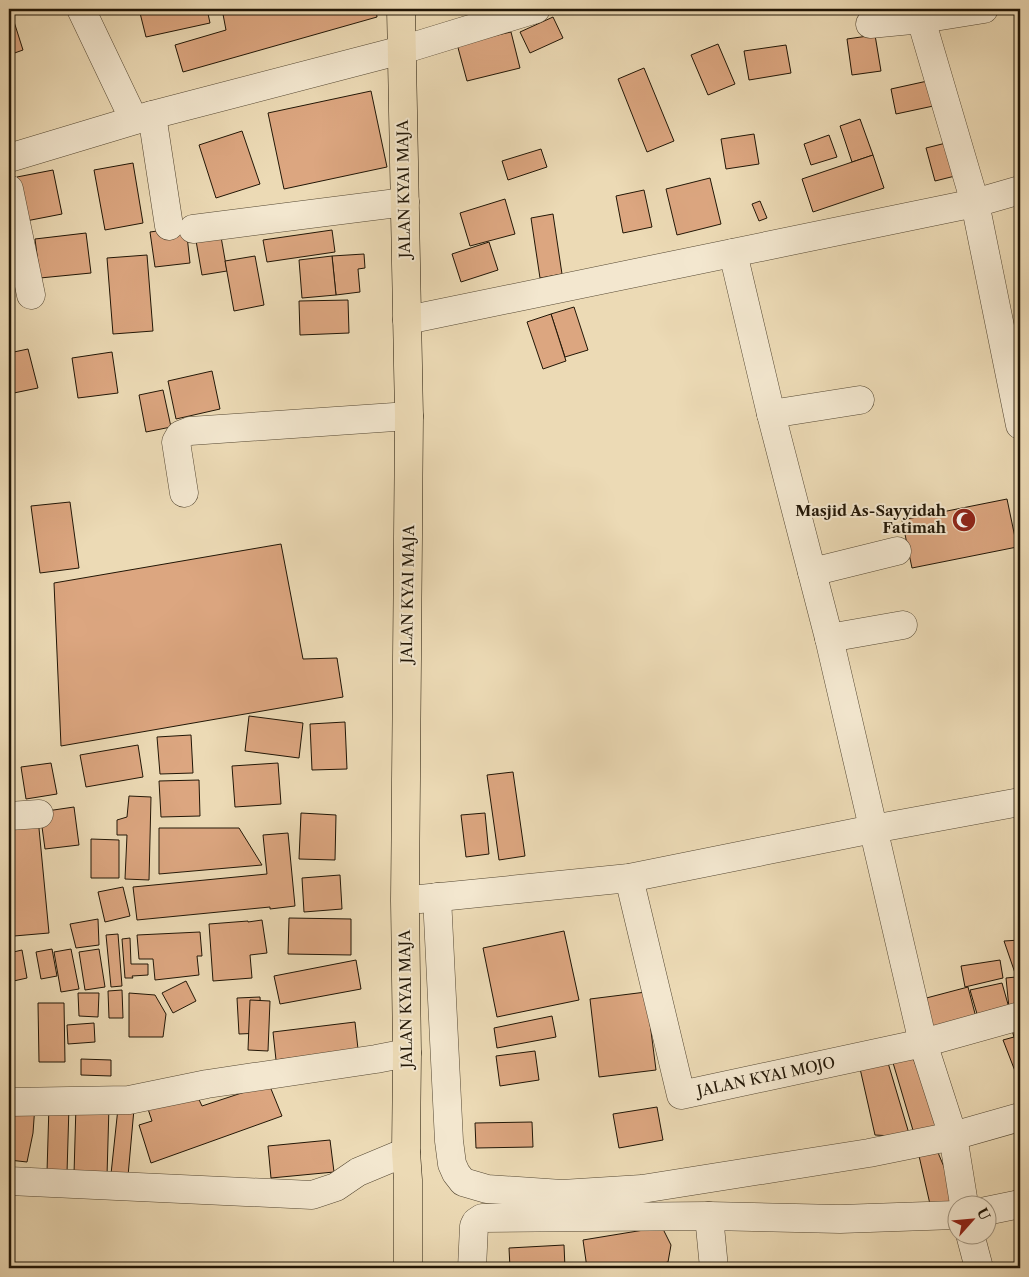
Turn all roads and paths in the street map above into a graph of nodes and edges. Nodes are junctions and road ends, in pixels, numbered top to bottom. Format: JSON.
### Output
{"nodes":[{"id":1,"x":81,"y":9,"type":"edge"},
{"id":2,"x":401,"y":9,"type":"edge"},
{"id":3,"x":536,"y":9,"type":"edge"},
{"id":4,"x":984,"y":9,"type":"edge"},
{"id":5,"x":920,"y":14,"type":"edge"},
{"id":6,"x":870,"y":24,"type":"dead end"},
{"id":7,"x":402,"y":50,"type":"junction"},
{"id":8,"x":143,"y":117,"type":"junction"},
{"id":9,"x":9,"y":158,"type":"edge"},
{"id":10,"x":9,"y":188,"type":"edge"},
{"id":11,"x":1020,"y":190,"type":"edge"},
{"id":12,"x":405,"y":202,"type":"junction"},
{"id":13,"x":975,"y":203,"type":"junction"},
{"id":14,"x":733,"y":253,"type":"junction"},
{"id":15,"x":31,"y":295,"type":"dead end"},
{"id":16,"x":407,"y":320,"type":"junction"},
{"id":17,"x":860,"y":400,"type":"dead end"},
{"id":18,"x":771,"y":414,"type":"junction"},
{"id":19,"x":409,"y":416,"type":"junction"},
{"id":20,"x":1020,"y":425,"type":"edge"},
{"id":21,"x":184,"y":493,"type":"dead end"},
{"id":22,"x":897,"y":551,"type":"dead end"},
{"id":23,"x":812,"y":572,"type":"junction"},
{"id":24,"x":904,"y":626,"type":"dead end"},
{"id":25,"x":829,"y":638,"type":"junction"},
{"id":26,"x":1020,"y":802,"type":"edge"},
{"id":27,"x":39,"y":814,"type":"dead end"},
{"id":28,"x":9,"y":816,"type":"edge"},
{"id":29,"x":873,"y":829,"type":"junction"},
{"id":30,"x":629,"y":878,"type":"junction"},
{"id":31,"x":437,"y":897,"type":"junction"},
{"id":32,"x":405,"y":901,"type":"junction"},
{"id":33,"x":1020,"y":1016,"type":"edge"},
{"id":34,"x":923,"y":1043,"type":"junction"},
{"id":35,"x":407,"y":1053,"type":"junction"},
{"id":36,"x":9,"y":1102,"type":"edge"},
{"id":37,"x":1020,"y":1117,"type":"edge"},
{"id":38,"x":953,"y":1136,"type":"junction"},
{"id":39,"x":406,"y":1152,"type":"junction"},
{"id":40,"x":9,"y":1181,"type":"edge"},
{"id":41,"x":962,"y":1194,"type":"edge"},
{"id":42,"x":1020,"y":1204,"type":"edge"},
{"id":43,"x":996,"y":1208,"type":"edge"},
{"id":44,"x":946,"y":1215,"type":"edge"},
{"id":45,"x":709,"y":1216,"type":"junction"},
{"id":46,"x":973,"y":1244,"type":"edge"},
{"id":47,"x":408,"y":1268,"type":"edge"},
{"id":48,"x":472,"y":1268,"type":"edge"},
{"id":49,"x":714,"y":1268,"type":"edge"},
{"id":50,"x":979,"y":1268,"type":"edge"}],
"edges":[{"from":1,"to":8,"type":"street"},
{"from":2,"to":7,"type":"main road","name":"JALAN KYAI MAJA"},
{"from":3,"to":7,"type":"street"},
{"from":4,"to":5,"type":"street"},
{"from":5,"to":6,"type":"street"},
{"from":5,"to":13,"type":"street"},
{"from":7,"to":8,"type":"street"},
{"from":7,"to":12,"type":"main road","name":"JALAN KYAI MAJA"},
{"from":8,"to":9,"type":"street"},
{"from":8,"to":12,"type":"street"},
{"from":10,"to":15,"type":"street"},
{"from":11,"to":13,"type":"street"},
{"from":12,"to":16,"type":"main road","name":"JALAN KYAI MAJA"},
{"from":13,"to":14,"type":"street"},
{"from":13,"to":20,"type":"street"},
{"from":14,"to":16,"type":"street"},
{"from":14,"to":18,"type":"street"},
{"from":16,"to":19,"type":"main road","name":"JALAN KYAI MAJA"},
{"from":17,"to":18,"type":"street"},
{"from":18,"to":23,"type":"street"},
{"from":19,"to":21,"type":"street"},
{"from":19,"to":32,"type":"main road","name":"JALAN KYAI MAJA"},
{"from":22,"to":23,"type":"street"},
{"from":23,"to":25,"type":"street"},
{"from":24,"to":25,"type":"street"},
{"from":25,"to":29,"type":"street"},
{"from":26,"to":29,"type":"street"},
{"from":27,"to":28,"type":"street"},
{"from":29,"to":30,"type":"street"},
{"from":29,"to":34,"type":"street"},
{"from":30,"to":31,"type":"street"},
{"from":30,"to":34,"type":"street","name":"JALAN KYAI MOJO"},
{"from":31,"to":32,"type":"street"},
{"from":31,"to":38,"type":"street"},
{"from":32,"to":35,"type":"main road","name":"JALAN KYAI MAJA"},
{"from":33,"to":34,"type":"street","name":"JALAN KYAI MOJO"},
{"from":34,"to":38,"type":"street"},
{"from":35,"to":36,"type":"street"},
{"from":35,"to":39,"type":"main road","name":"JALAN KYAI MAJA"},
{"from":37,"to":38,"type":"street"},
{"from":38,"to":41,"type":"street"},
{"from":39,"to":40,"type":"street"},
{"from":39,"to":47,"type":"main road","name":"JALAN KYAI MAJA"},
{"from":42,"to":43,"type":"street"},
{"from":44,"to":45,"type":"street"},
{"from":45,"to":48,"type":"street"},
{"from":45,"to":49,"type":"street"},
{"from":46,"to":50,"type":"street"}]}
